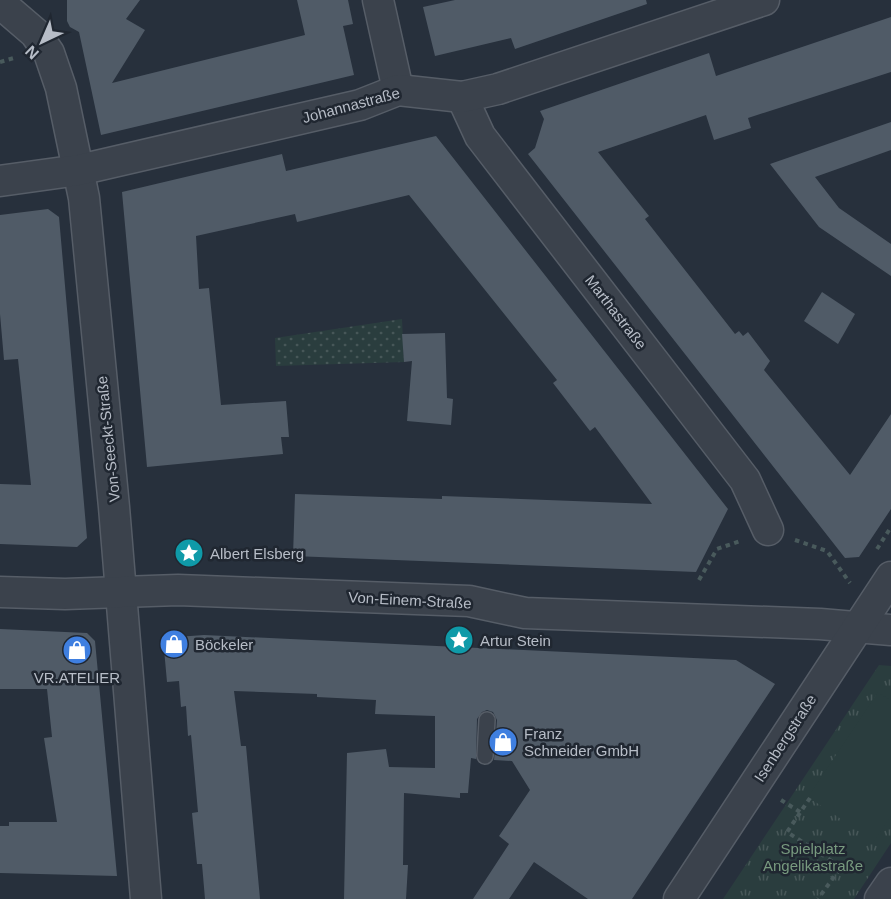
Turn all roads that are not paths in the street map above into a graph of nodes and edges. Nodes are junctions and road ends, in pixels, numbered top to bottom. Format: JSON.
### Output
{"nodes":[{"id":1,"x":378,"y":0,"type":"edge"},
{"id":2,"x":764,"y":0,"type":"edge"},
{"id":3,"x":0,"y":3,"type":"edge"},
{"id":4,"x":398,"y":90,"type":"junction"},
{"id":5,"x":462,"y":97,"type":"junction"},
{"id":6,"x":79,"y":170,"type":"junction"},
{"id":7,"x":0,"y":181,"type":"edge"},
{"id":8,"x":768,"y":530,"type":"road end"},
{"id":9,"x":891,"y":577,"type":"edge"},
{"id":10,"x":0,"y":592,"type":"edge"},
{"id":11,"x":119,"y":593,"type":"junction"},
{"id":12,"x":857,"y":628,"type":"junction"},
{"id":13,"x":891,"y":630,"type":"edge"},
{"id":14,"x":487,"y":720,"type":"dead end"},
{"id":15,"x":485,"y":756,"type":"dead end"},
{"id":16,"x":891,"y":883,"type":"edge"},
{"id":17,"x":146,"y":899,"type":"edge"},
{"id":18,"x":679,"y":899,"type":"edge"},
{"id":19,"x":880,"y":899,"type":"edge"}],
"edges":[{"from":1,"to":4,"type":"street"},
{"from":2,"to":5,"type":"street","name":"Johannastraße"},
{"from":3,"to":6,"type":"street","name":"Von-Seeckt-Straße"},
{"from":4,"to":5,"type":"street","name":"Johannastraße"},
{"from":4,"to":6,"type":"street","name":"Johannastraße"},
{"from":5,"to":8,"type":"street","name":"Marthastraße"},
{"from":6,"to":7,"type":"street","name":"Johannastraße"},
{"from":6,"to":11,"type":"street","name":"Von-Seeckt-Straße"},
{"from":9,"to":12,"type":"street","name":"Isenbergstraße"},
{"from":10,"to":11,"type":"street","name":"Von-Einem-Straße"},
{"from":11,"to":12,"type":"street","name":"Von-Einem-Straße"},
{"from":11,"to":17,"type":"street","name":"Von-Seeckt-Straße"},
{"from":12,"to":13,"type":"street","name":"Von-Einem-Straße"},
{"from":12,"to":18,"type":"street","name":"Isenbergstraße"},
{"from":14,"to":15,"type":"lane"},
{"from":16,"to":19,"type":"street"}]}
